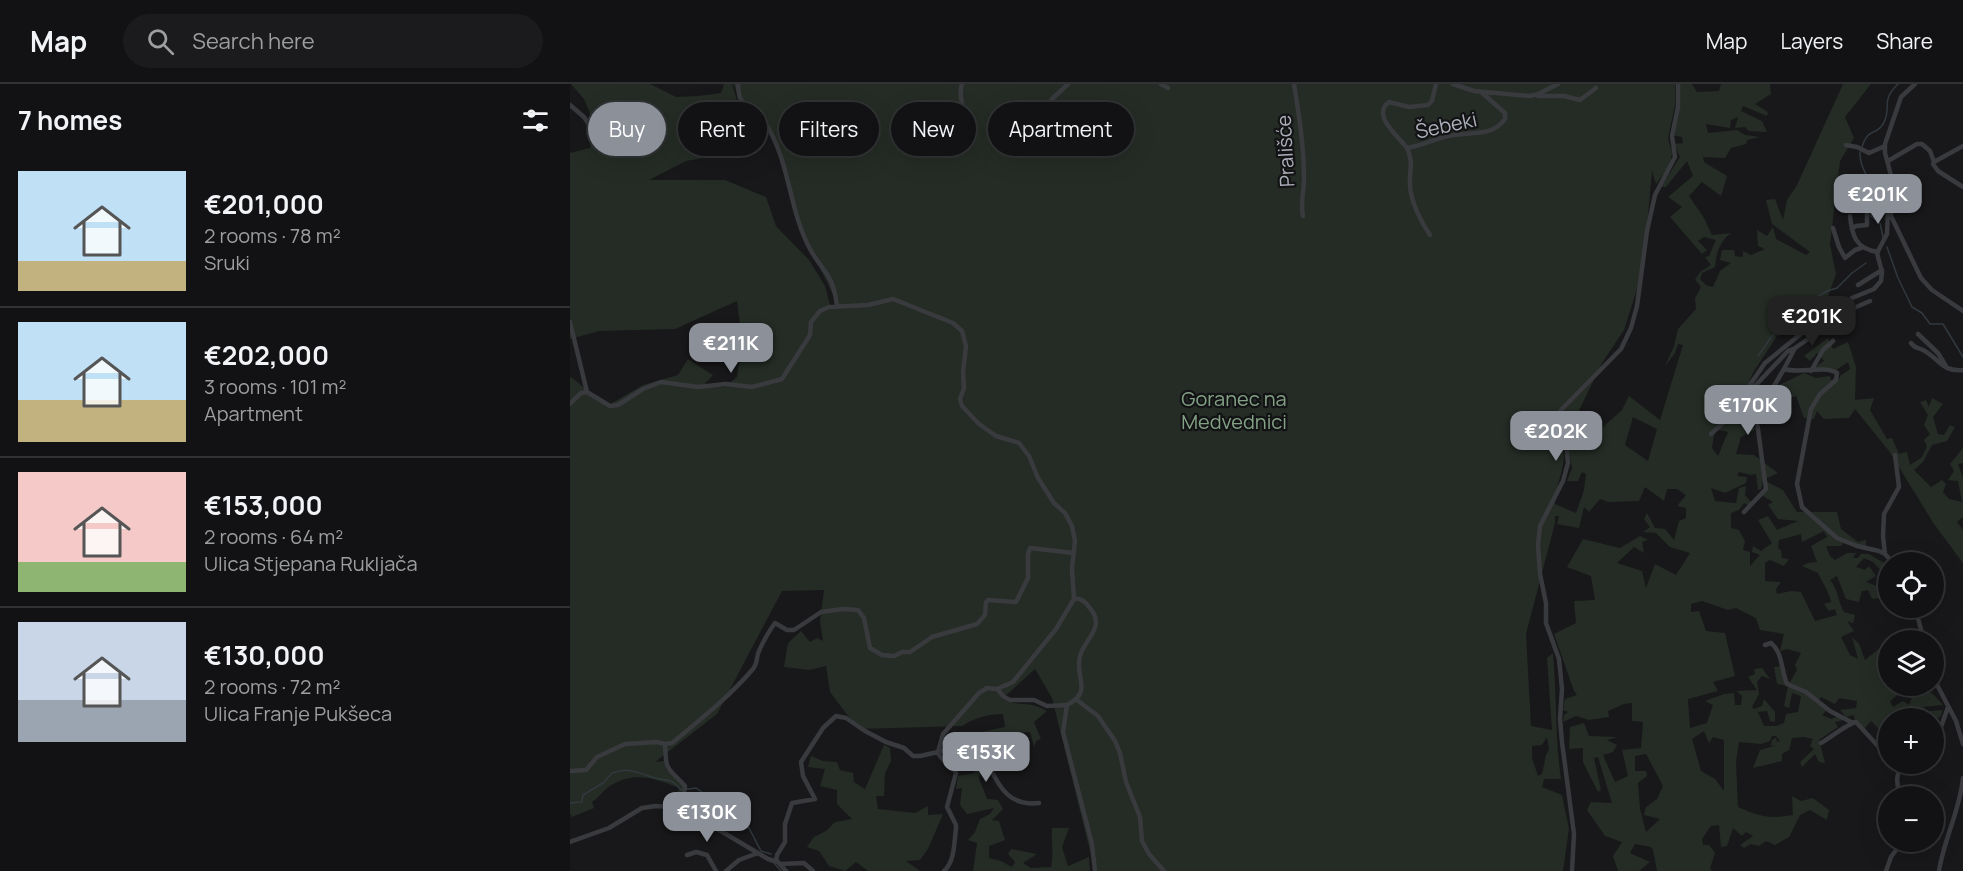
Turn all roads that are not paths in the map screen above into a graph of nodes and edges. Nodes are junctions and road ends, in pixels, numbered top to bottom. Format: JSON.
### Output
{"nodes":[{"id":1,"x":738,"y":84,"type":"edge"},
{"id":2,"x":962,"y":84,"type":"edge"},
{"id":3,"x":1068,"y":84,"type":"edge"},
{"id":4,"x":1161,"y":84,"type":"edge"},
{"id":5,"x":1294,"y":84,"type":"edge"},
{"id":6,"x":1436,"y":84,"type":"edge"},
{"id":7,"x":1454,"y":84,"type":"edge"},
{"id":8,"x":1485,"y":84,"type":"edge"},
{"id":9,"x":1558,"y":84,"type":"edge"},
{"id":10,"x":1678,"y":84,"type":"edge"},
{"id":11,"x":1915,"y":84,"type":"edge"},
{"id":12,"x":1168,"y":88,"type":"dead end"},
{"id":13,"x":1596,"y":88,"type":"dead end"},
{"id":14,"x":1481,"y":92,"type":"junction"},
{"id":15,"x":1488,"y":93,"type":"junction"},
{"id":16,"x":1535,"y":95,"type":"junction"},
{"id":17,"x":963,"y":102,"type":"edge"},
{"id":18,"x":1052,"y":102,"type":"edge"},
{"id":19,"x":570,"y":105,"type":"edge"},
{"id":20,"x":588,"y":123,"type":"dead end"},
{"id":21,"x":1846,"y":145,"type":"dead end"},
{"id":22,"x":1885,"y":146,"type":"junction"},
{"id":23,"x":1963,"y":146,"type":"edge"},
{"id":24,"x":1407,"y":148,"type":"junction"},
{"id":25,"x":1888,"y":161,"type":"junction"},
{"id":26,"x":1934,"y":162,"type":"junction"},
{"id":27,"x":1963,"y":186,"type":"edge"},
{"id":28,"x":1867,"y":201,"type":"dead end"},
{"id":29,"x":1891,"y":203,"type":"junction"},
{"id":30,"x":1303,"y":216,"type":"dead end"},
{"id":31,"x":1850,"y":216,"type":"dead end"},
{"id":32,"x":1833,"y":228,"type":"dead end"},
{"id":33,"x":1852,"y":229,"type":"junction"},
{"id":34,"x":1430,"y":235,"type":"dead end"},
{"id":35,"x":1861,"y":248,"type":"junction"},
{"id":36,"x":1878,"y":252,"type":"junction"},
{"id":37,"x":1882,"y":270,"type":"junction"},
{"id":38,"x":1858,"y":285,"type":"dead end"},
{"id":39,"x":1870,"y":301,"type":"dead end"},
{"id":40,"x":837,"y":306,"type":"junction"},
{"id":41,"x":1963,"y":311,"type":"edge"},
{"id":42,"x":1832,"y":314,"type":"junction"},
{"id":43,"x":570,"y":322,"type":"edge"},
{"id":44,"x":1918,"y":334,"type":"dead end"},
{"id":45,"x":1833,"y":341,"type":"dead end"},
{"id":46,"x":1911,"y":343,"type":"dead end"},
{"id":47,"x":1794,"y":350,"type":"junction"},
{"id":48,"x":1947,"y":368,"type":"junction"},
{"id":49,"x":1784,"y":369,"type":"junction"},
{"id":50,"x":1963,"y":370,"type":"edge"},
{"id":51,"x":1811,"y":371,"type":"junction"},
{"id":52,"x":1749,"y":386,"type":"junction"},
{"id":53,"x":587,"y":392,"type":"junction"},
{"id":54,"x":570,"y":404,"type":"edge"},
{"id":55,"x":1711,"y":434,"type":"dead end"},
{"id":56,"x":1895,"y":455,"type":"dead end"},
{"id":57,"x":1744,"y":512,"type":"dead end"},
{"id":58,"x":1881,"y":552,"type":"edge"},
{"id":59,"x":1886,"y":552,"type":"edge"},
{"id":60,"x":1074,"y":553,"type":"junction"},
{"id":61,"x":1074,"y":599,"type":"junction"},
{"id":62,"x":1765,"y":645,"type":"dead end"},
{"id":63,"x":997,"y":689,"type":"junction"},
{"id":64,"x":1942,"y":696,"type":"edge"},
{"id":65,"x":1077,"y":700,"type":"junction"},
{"id":66,"x":1067,"y":705,"type":"junction"},
{"id":67,"x":1948,"y":707,"type":"junction"},
{"id":68,"x":1944,"y":718,"type":"edge"},
{"id":69,"x":1853,"y":723,"type":"junction"},
{"id":70,"x":1821,"y":743,"type":"dead end"},
{"id":71,"x":665,"y":744,"type":"junction"},
{"id":72,"x":1963,"y":744,"type":"edge"},
{"id":73,"x":1878,"y":746,"type":"edge"},
{"id":74,"x":938,"y":752,"type":"junction"},
{"id":75,"x":570,"y":771,"type":"edge"},
{"id":76,"x":1963,"y":778,"type":"edge"},
{"id":77,"x":1038,"y":802,"type":"dead end"},
{"id":78,"x":681,"y":810,"type":"junction"},
{"id":79,"x":570,"y":842,"type":"edge"},
{"id":80,"x":1895,"y":852,"type":"edge"},
{"id":81,"x":758,"y":853,"type":"junction"},
{"id":82,"x":687,"y":855,"type":"dead end"},
{"id":83,"x":778,"y":863,"type":"junction"},
{"id":84,"x":716,"y":871,"type":"edge"},
{"id":85,"x":726,"y":871,"type":"edge"},
{"id":86,"x":786,"y":871,"type":"edge"},
{"id":87,"x":813,"y":871,"type":"edge"},
{"id":88,"x":944,"y":871,"type":"edge"},
{"id":89,"x":1095,"y":871,"type":"edge"},
{"id":90,"x":1164,"y":871,"type":"edge"},
{"id":91,"x":1572,"y":871,"type":"edge"},
{"id":92,"x":1887,"y":871,"type":"edge"},
{"id":93,"x":1939,"y":871,"type":"edge"}],
"edges":[{"from":1,"to":40,"type":"street"},
{"from":2,"to":17,"type":"street"},
{"from":3,"to":18,"type":"street"},
{"from":4,"to":12,"type":"street"},
{"from":5,"to":30,"type":"street","name":"Prališće"},
{"from":6,"to":24,"type":"street"},
{"from":7,"to":14,"type":"street"},
{"from":8,"to":15,"type":"street"},
{"from":9,"to":16,"type":"street"},
{"from":10,"to":91,"type":"street"},
{"from":11,"to":22,"type":"street"},
{"from":13,"to":16,"type":"street"},
{"from":14,"to":15,"type":"street"},
{"from":14,"to":24,"type":"street","name":"Šebeki"},
{"from":15,"to":16,"type":"street"},
{"from":19,"to":20,"type":"street"},
{"from":21,"to":22,"type":"street"},
{"from":22,"to":25,"type":"street"},
{"from":23,"to":26,"type":"street"},
{"from":24,"to":34,"type":"street","name":"Šebeki"},
{"from":25,"to":26,"type":"street"},
{"from":25,"to":29,"type":"street"},
{"from":26,"to":27,"type":"street"},
{"from":28,"to":33,"type":"street"},
{"from":29,"to":36,"type":"street"},
{"from":29,"to":41,"type":"street"},
{"from":31,"to":33,"type":"street"},
{"from":32,"to":35,"type":"street"},
{"from":33,"to":35,"type":"street"},
{"from":35,"to":36,"type":"street"},
{"from":36,"to":37,"type":"street"},
{"from":37,"to":38,"type":"street"},
{"from":37,"to":42,"type":"street"},
{"from":39,"to":42,"type":"street"},
{"from":40,"to":53,"type":"street"},
{"from":40,"to":60,"type":"street"},
{"from":42,"to":47,"type":"street"},
{"from":42,"to":52,"type":"street"},
{"from":43,"to":53,"type":"street"},
{"from":44,"to":48,"type":"street"},
{"from":45,"to":51,"type":"street"},
{"from":46,"to":48,"type":"street"},
{"from":47,"to":49,"type":"street"},
{"from":47,"to":52,"type":"street"},
{"from":48,"to":50,"type":"street"},
{"from":49,"to":51,"type":"street"},
{"from":49,"to":57,"type":"street"},
{"from":51,"to":58,"type":"street"},
{"from":52,"to":55,"type":"street"},
{"from":53,"to":54,"type":"street"},
{"from":56,"to":59,"type":"street"},
{"from":60,"to":61,"type":"street"},
{"from":60,"to":71,"type":"street"},
{"from":61,"to":63,"type":"street"},
{"from":61,"to":65,"type":"street"},
{"from":62,"to":69,"type":"street"},
{"from":63,"to":66,"type":"street"},
{"from":63,"to":74,"type":"street"},
{"from":64,"to":67,"type":"street"},
{"from":65,"to":66,"type":"street"},
{"from":65,"to":90,"type":"street"},
{"from":66,"to":89,"type":"street"},
{"from":67,"to":68,"type":"street"},
{"from":67,"to":72,"type":"street"},
{"from":69,"to":70,"type":"street"},
{"from":69,"to":73,"type":"street"},
{"from":71,"to":75,"type":"street"},
{"from":71,"to":78,"type":"street"},
{"from":74,"to":77,"type":"street"},
{"from":74,"to":83,"type":"street"},
{"from":74,"to":88,"type":"street"},
{"from":76,"to":93,"type":"street"},
{"from":78,"to":79,"type":"street"},
{"from":78,"to":81,"type":"street"},
{"from":80,"to":92,"type":"street"},
{"from":81,"to":83,"type":"street"},
{"from":81,"to":85,"type":"street"},
{"from":82,"to":84,"type":"street"},
{"from":83,"to":86,"type":"street"},
{"from":83,"to":87,"type":"street"}]}
